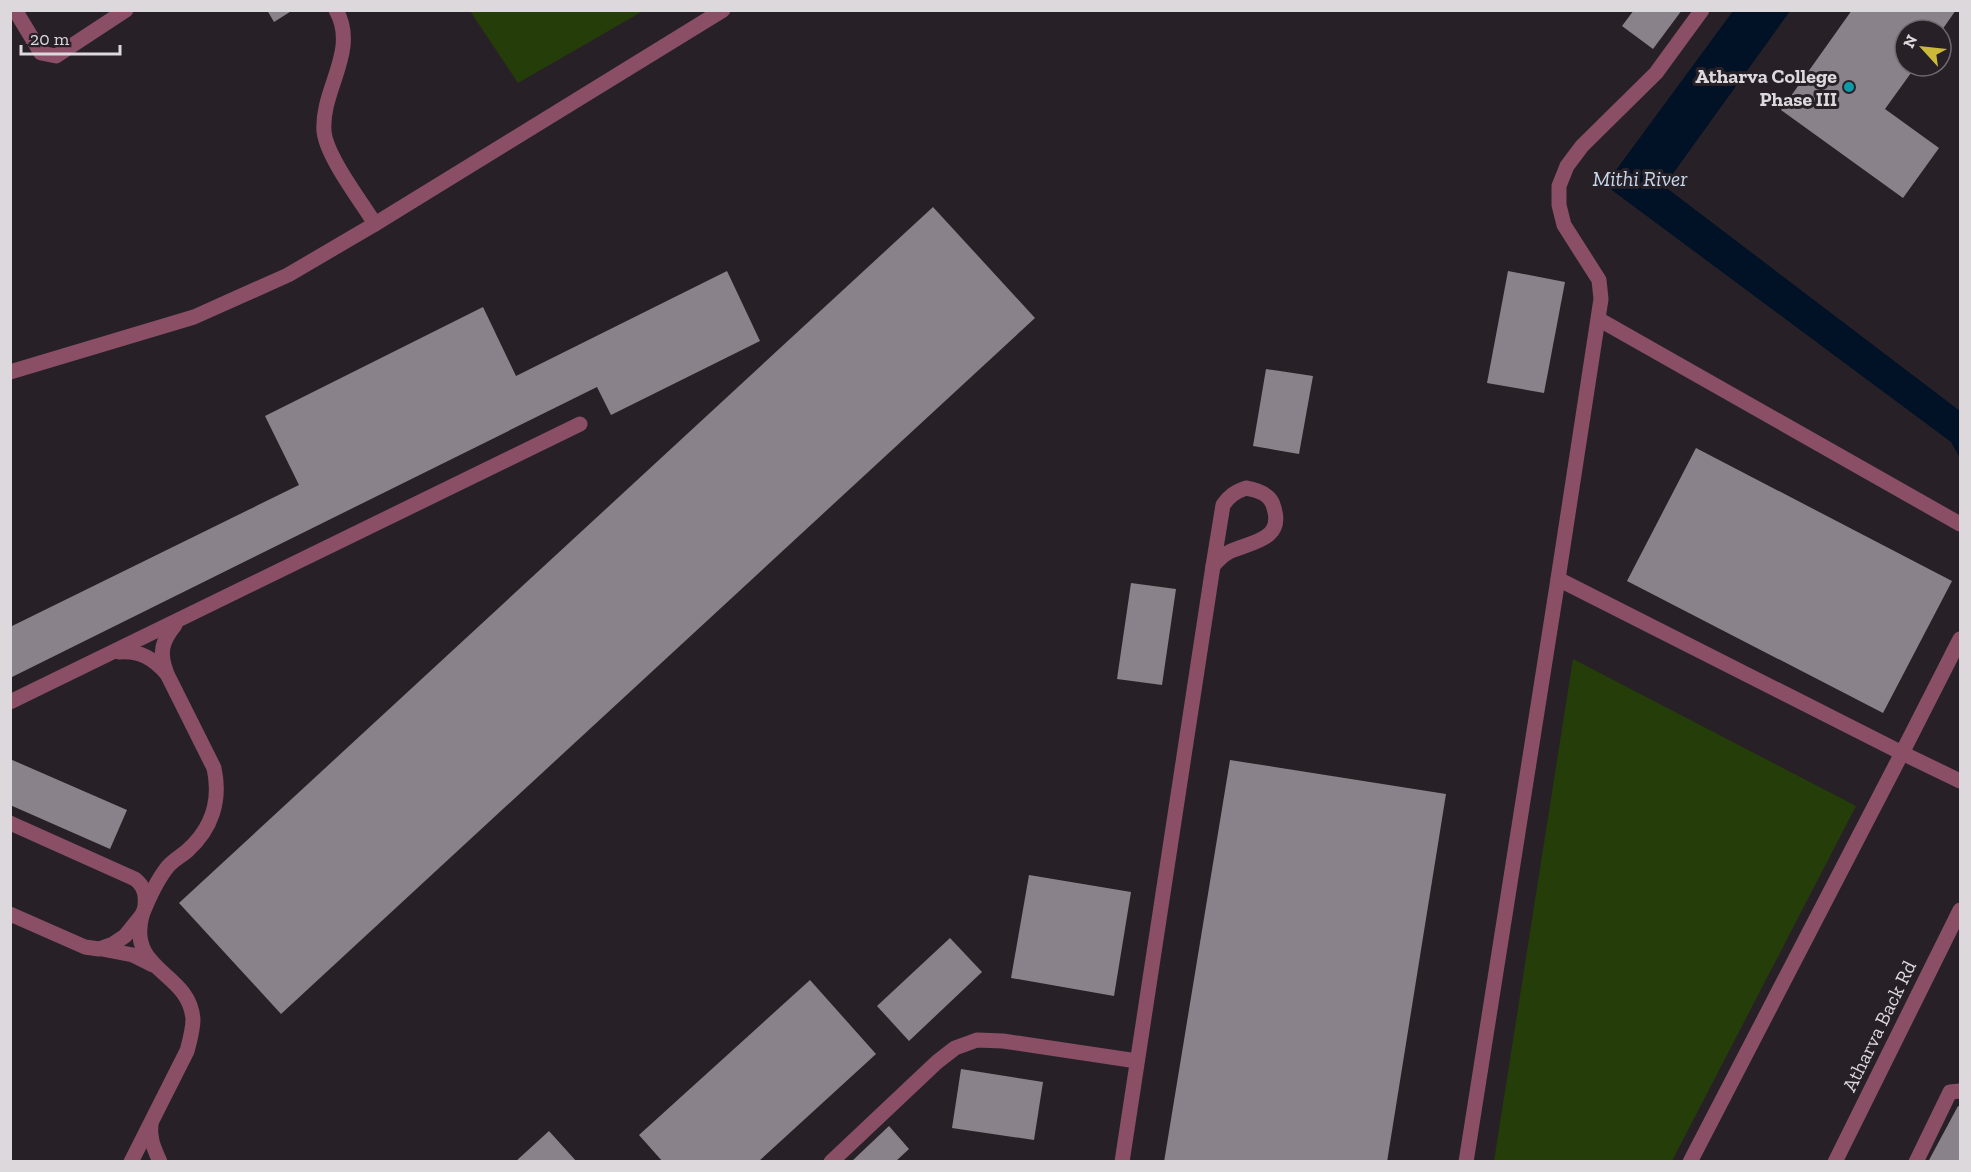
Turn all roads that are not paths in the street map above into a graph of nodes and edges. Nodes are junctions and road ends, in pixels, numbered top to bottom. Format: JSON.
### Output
{"nodes":[{"id":1,"x":15,"y":10,"type":"edge"},
{"id":2,"x":126,"y":10,"type":"edge"},
{"id":3,"x":336,"y":10,"type":"edge"},
{"id":4,"x":723,"y":10,"type":"edge"},
{"id":5,"x":1702,"y":10,"type":"edge"},
{"id":6,"x":375,"y":224,"type":"junction"},
{"id":7,"x":1600,"y":320,"type":"junction"},
{"id":8,"x":10,"y":372,"type":"edge"},
{"id":9,"x":580,"y":424,"type":"dead end"},
{"id":10,"x":1960,"y":524,"type":"edge"},
{"id":11,"x":1213,"y":566,"type":"junction"},
{"id":12,"x":1558,"y":579,"type":"junction"},
{"id":13,"x":180,"y":620,"type":"junction"},
{"id":14,"x":1960,"y":639,"type":"edge"},
{"id":15,"x":114,"y":653,"type":"junction"},
{"id":16,"x":167,"y":674,"type":"junction"},
{"id":17,"x":10,"y":702,"type":"edge"},
{"id":18,"x":1902,"y":753,"type":"junction"},
{"id":19,"x":1960,"y":781,"type":"edge"},
{"id":20,"x":10,"y":823,"type":"edge"},
{"id":21,"x":166,"y":868,"type":"junction"},
{"id":22,"x":135,"y":879,"type":"junction"},
{"id":23,"x":1960,"y":910,"type":"edge"},
{"id":24,"x":143,"y":911,"type":"junction"},
{"id":25,"x":10,"y":914,"type":"edge"},
{"id":26,"x":99,"y":949,"type":"junction"},
{"id":27,"x":154,"y":966,"type":"junction"},
{"id":28,"x":1137,"y":1062,"type":"junction"},
{"id":29,"x":1960,"y":1091,"type":"edge"},
{"id":30,"x":151,"y":1120,"type":"junction"},
{"id":31,"x":131,"y":1161,"type":"edge"},
{"id":32,"x":160,"y":1161,"type":"edge"},
{"id":33,"x":831,"y":1161,"type":"edge"},
{"id":34,"x":1122,"y":1161,"type":"edge"},
{"id":35,"x":1466,"y":1161,"type":"edge"},
{"id":36,"x":1690,"y":1161,"type":"edge"},
{"id":37,"x":1835,"y":1161,"type":"edge"},
{"id":38,"x":1916,"y":1161,"type":"edge"}],
"edges":[{"from":1,"to":2,"type":"street"},
{"from":3,"to":6,"type":"street"},
{"from":4,"to":6,"type":"street"},
{"from":5,"to":7,"type":"street"},
{"from":6,"to":8,"type":"street"},
{"from":7,"to":10,"type":"street"},
{"from":7,"to":12,"type":"street"},
{"from":9,"to":13,"type":"street"},
{"from":11,"to":11,"type":"street"},
{"from":11,"to":28,"type":"street"},
{"from":12,"to":18,"type":"street"},
{"from":12,"to":35,"type":"street"},
{"from":13,"to":15,"type":"street"},
{"from":13,"to":16,"type":"street"},
{"from":14,"to":18,"type":"street"},
{"from":15,"to":16,"type":"street"},
{"from":15,"to":17,"type":"street"},
{"from":16,"to":21,"type":"street"},
{"from":18,"to":19,"type":"street"},
{"from":18,"to":36,"type":"street"},
{"from":20,"to":22,"type":"street"},
{"from":21,"to":22,"type":"street"},
{"from":21,"to":24,"type":"street"},
{"from":22,"to":24,"type":"street"},
{"from":23,"to":37,"type":"street","name":"Atharva Back Rd"},
{"from":24,"to":26,"type":"street"},
{"from":24,"to":27,"type":"street"},
{"from":25,"to":26,"type":"street"},
{"from":26,"to":27,"type":"street"},
{"from":27,"to":30,"type":"street"},
{"from":28,"to":33,"type":"street"},
{"from":28,"to":34,"type":"street"},
{"from":29,"to":38,"type":"street"},
{"from":30,"to":31,"type":"street"},
{"from":30,"to":32,"type":"street"}]}
